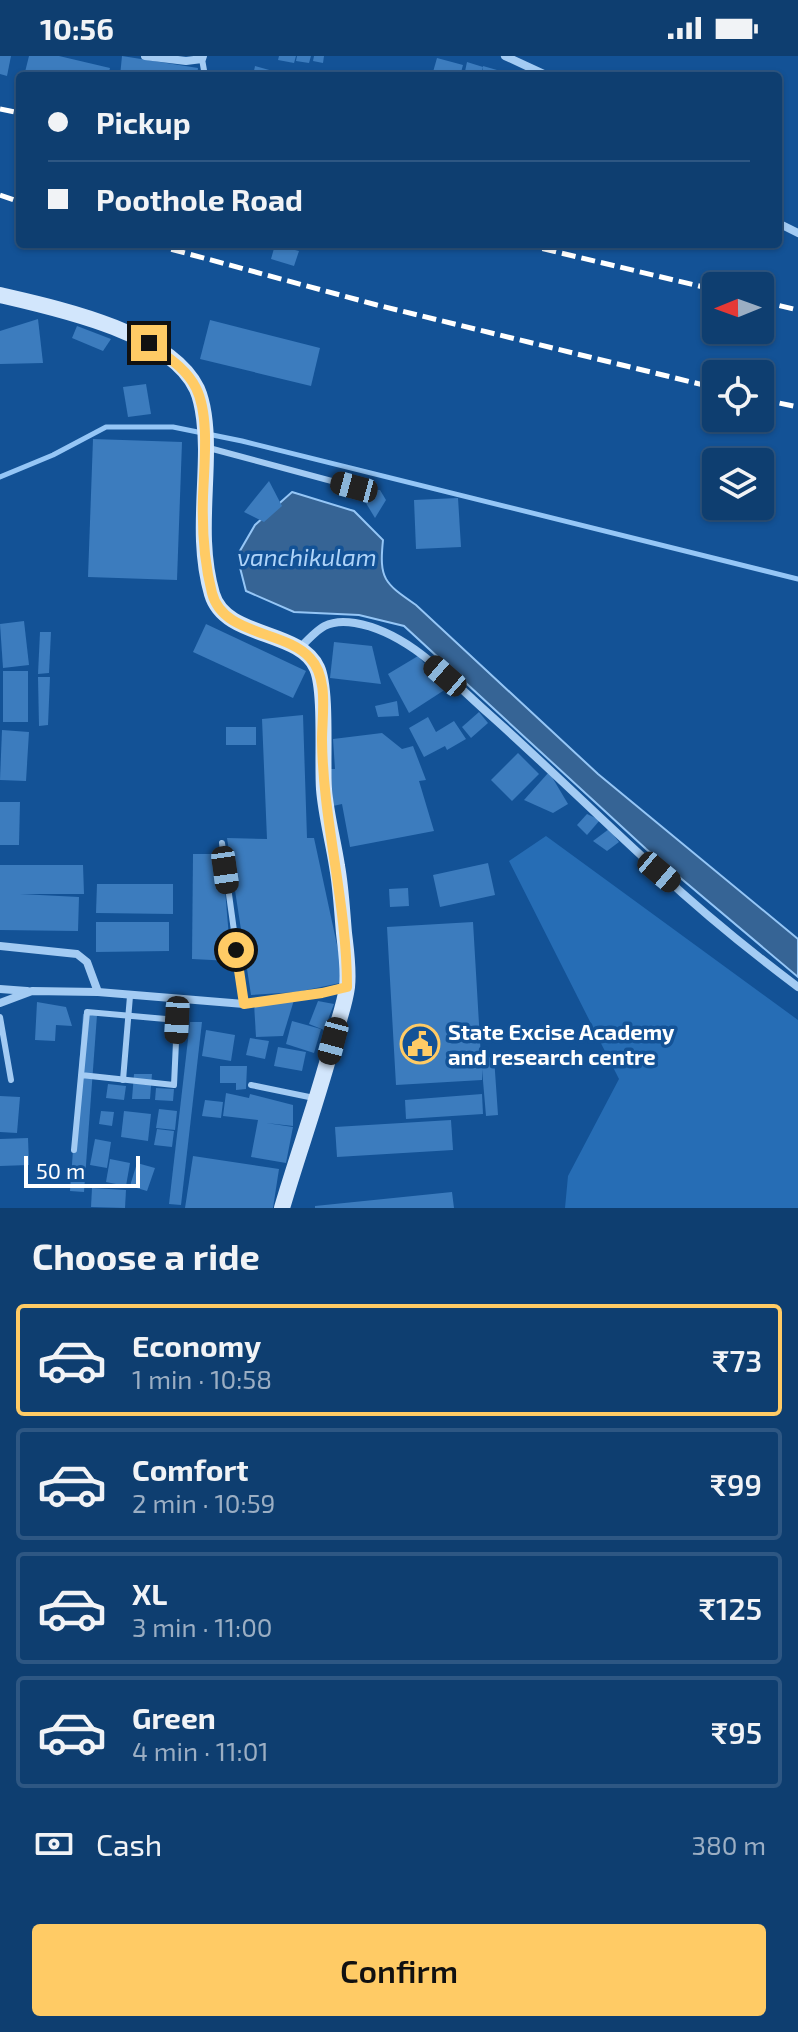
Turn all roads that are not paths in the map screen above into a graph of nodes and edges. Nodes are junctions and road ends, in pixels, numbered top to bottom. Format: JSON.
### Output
{"nodes":[{"id":1,"x":145,"y":56,"type":"edge"},
{"id":2,"x":505,"y":56,"type":"edge"},
{"id":3,"x":203,"y":58,"type":"edge"},
{"id":4,"x":539,"y":72,"type":"edge"},
{"id":5,"x":0,"y":295,"type":"edge"},
{"id":6,"x":205,"y":438,"type":"junction"},
{"id":7,"x":354,"y":487,"type":"dead end"},
{"id":8,"x":299,"y":649,"type":"junction"},
{"id":9,"x":222,"y":843,"type":"dead end"},
{"id":10,"x":0,"y":946,"type":"edge"},
{"id":11,"x":347,"y":987,"type":"junction"},
{"id":12,"x":798,"y":987,"type":"edge"},
{"id":13,"x":0,"y":989,"type":"edge"},
{"id":14,"x":32,"y":991,"type":"junction"},
{"id":15,"x":98,"y":992,"type":"junction"},
{"id":16,"x":130,"y":996,"type":"junction"},
{"id":17,"x":0,"y":1003,"type":"edge"},
{"id":18,"x":244,"y":1004,"type":"junction"},
{"id":19,"x":129,"y":1014,"type":"junction"},
{"id":20,"x":0,"y":1017,"type":"edge"},
{"id":21,"x":81,"y":1075,"type":"junction"},
{"id":22,"x":11,"y":1080,"type":"dead end"},
{"id":23,"x":123,"y":1080,"type":"junction"},
{"id":24,"x":251,"y":1085,"type":"dead end"},
{"id":25,"x":316,"y":1099,"type":"junction"},
{"id":26,"x":74,"y":1150,"type":"dead end"},
{"id":27,"x":282,"y":1208,"type":"edge"}],
"edges":[{"from":1,"to":3,"type":"street"},
{"from":2,"to":4,"type":"street"},
{"from":5,"to":6,"type":"street"},
{"from":6,"to":7,"type":"lane"},
{"from":6,"to":8,"type":"street"},
{"from":8,"to":11,"type":"street"},
{"from":8,"to":12,"type":"street"},
{"from":9,"to":18,"type":"lane"},
{"from":10,"to":15,"type":"street"},
{"from":11,"to":18,"type":"street"},
{"from":11,"to":25,"type":"street"},
{"from":13,"to":14,"type":"street"},
{"from":14,"to":15,"type":"street"},
{"from":14,"to":17,"type":"street"},
{"from":15,"to":16,"type":"street"},
{"from":16,"to":18,"type":"street"},
{"from":16,"to":19,"type":"lane"},
{"from":19,"to":21,"type":"lane"},
{"from":19,"to":23,"type":"lane"},
{"from":19,"to":23,"type":"lane"},
{"from":20,"to":22,"type":"lane"},
{"from":21,"to":23,"type":"lane"},
{"from":21,"to":26,"type":"lane"},
{"from":24,"to":25,"type":"lane"},
{"from":25,"to":27,"type":"street"}]}
